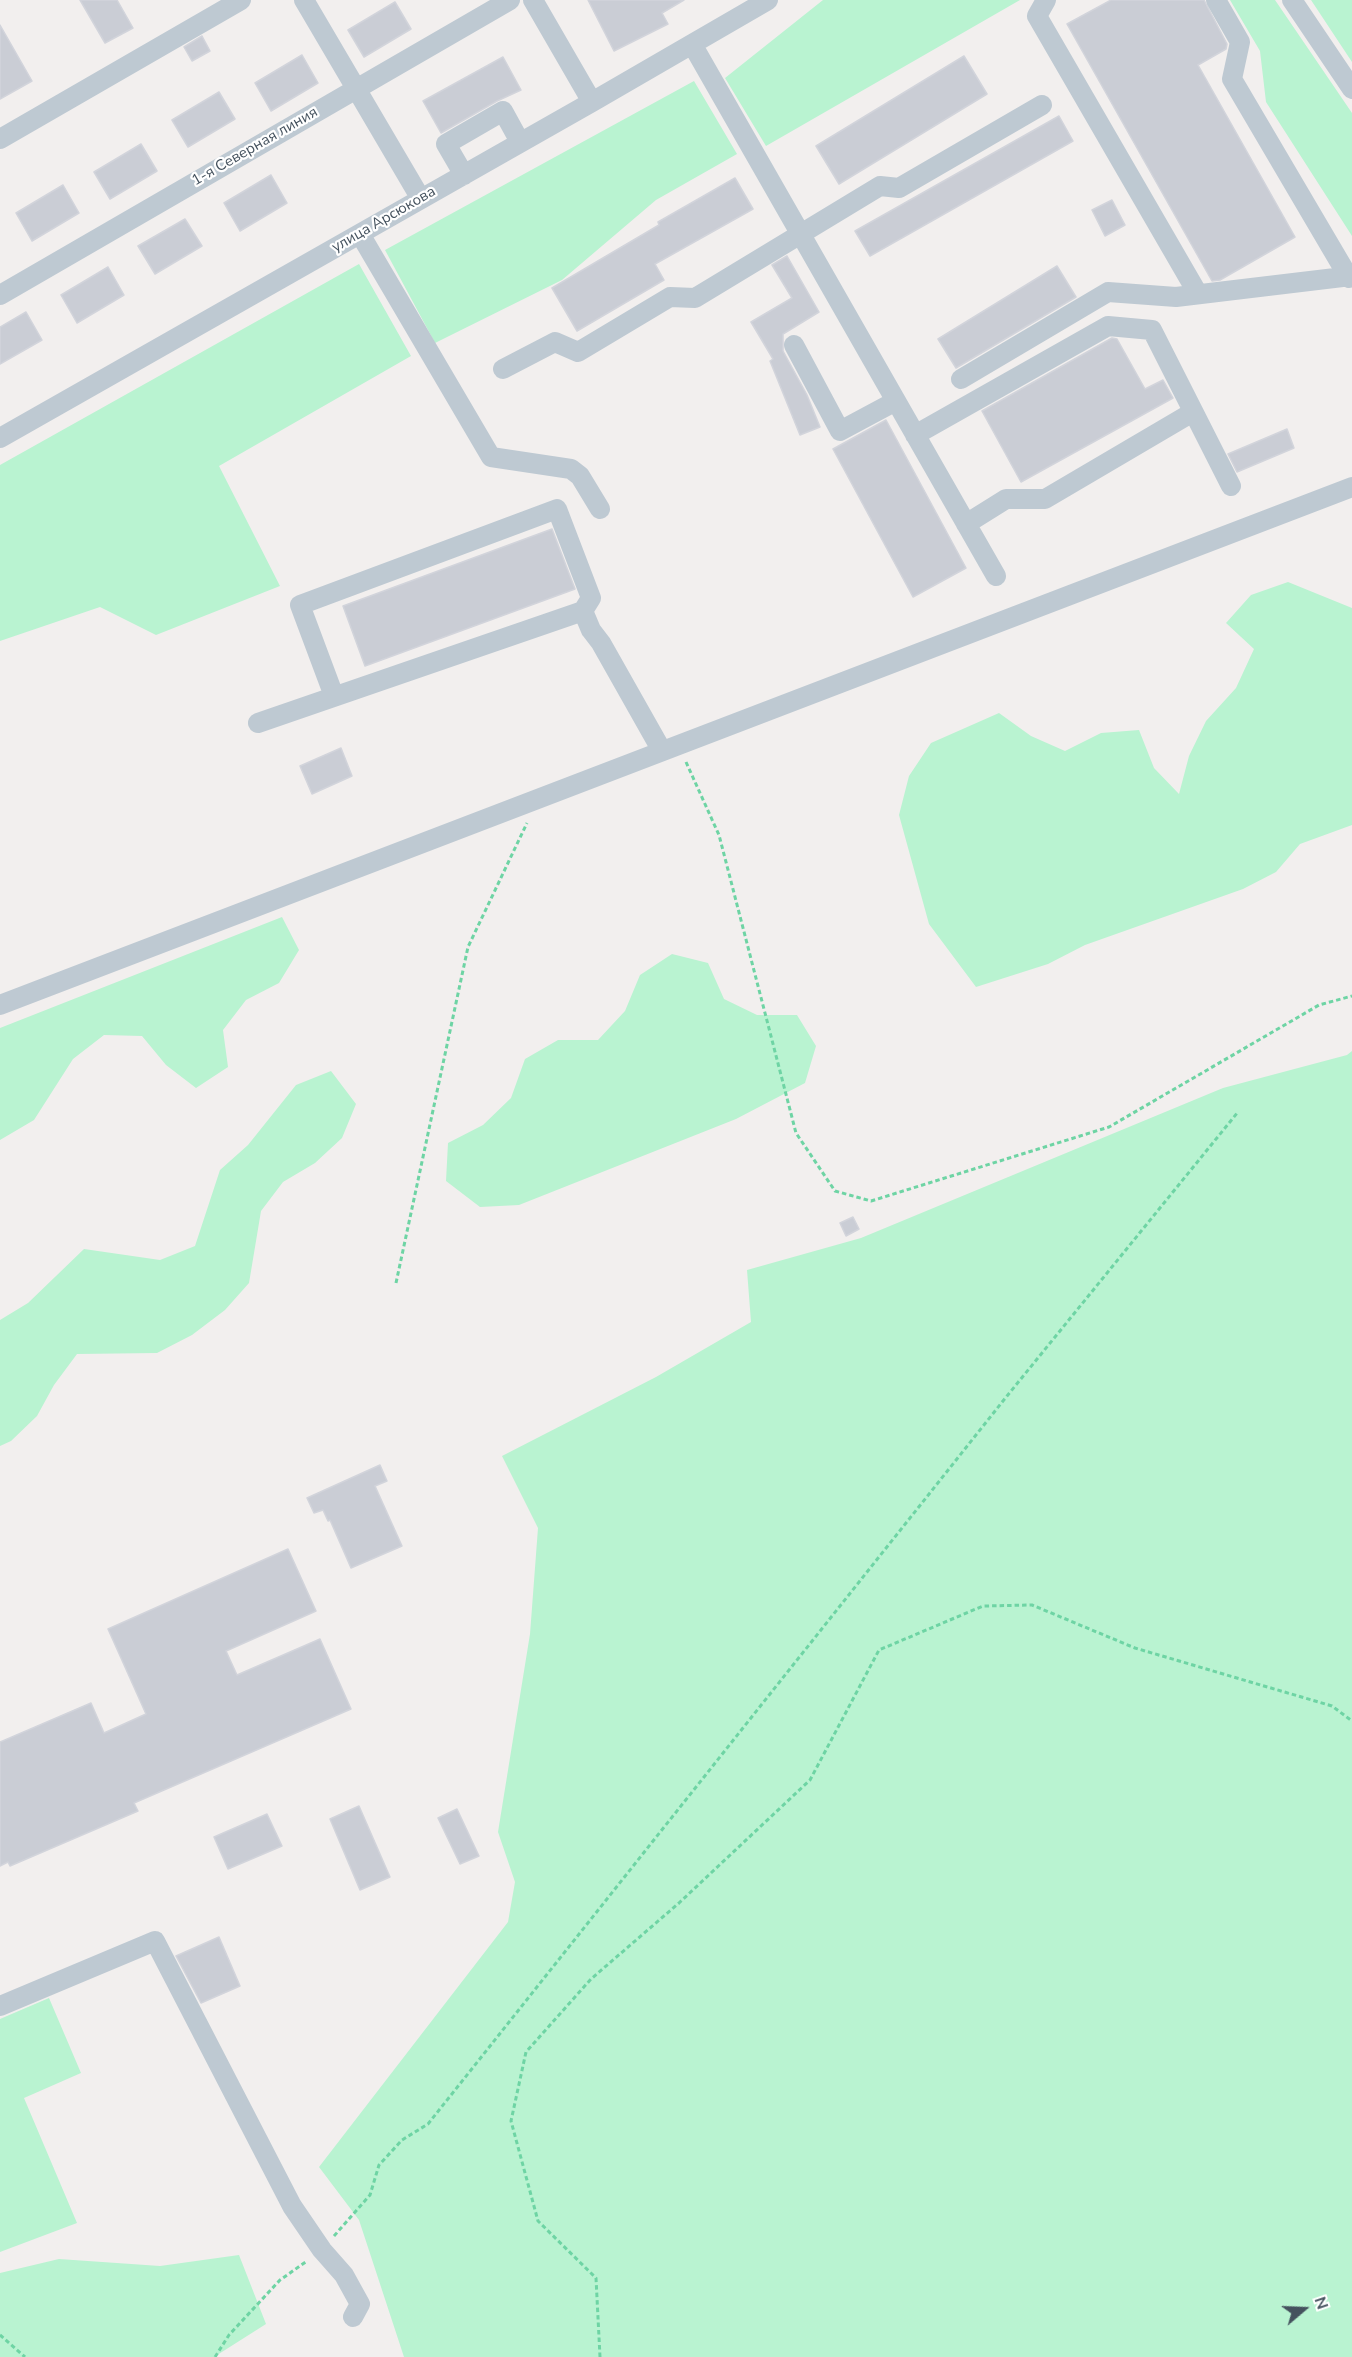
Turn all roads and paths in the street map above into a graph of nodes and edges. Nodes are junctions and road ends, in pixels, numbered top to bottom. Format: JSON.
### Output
{"nodes":[{"id":1,"x":241,"y":0,"type":"edge"},
{"id":2,"x":304,"y":0,"type":"edge"},
{"id":3,"x":510,"y":0,"type":"edge"},
{"id":4,"x":533,"y":0,"type":"edge"},
{"id":5,"x":768,"y":0,"type":"edge"},
{"id":6,"x":1046,"y":0,"type":"edge"},
{"id":7,"x":1215,"y":0,"type":"edge"},
{"id":8,"x":1292,"y":0,"type":"edge"},
{"id":9,"x":692,"y":44,"type":"junction"},
{"id":10,"x":356,"y":89,"type":"junction"},
{"id":11,"x":1352,"y":89,"type":"edge"},
{"id":12,"x":592,"y":102,"type":"junction"},
{"id":13,"x":1042,"y":105,"type":"dead end"},
{"id":14,"x":0,"y":138,"type":"edge"},
{"id":15,"x":520,"y":142,"type":"junction"},
{"id":16,"x":464,"y":175,"type":"junction"},
{"id":17,"x":421,"y":199,"type":"junction"},
{"id":18,"x":801,"y":233,"type":"junction"},
{"id":19,"x":360,"y":234,"type":"junction"},
{"id":20,"x":1350,"y":277,"type":"edge"},
{"id":21,"x":1198,"y":294,"type":"junction"},
{"id":22,"x":0,"y":295,"type":"edge"},
{"id":23,"x":794,"y":345,"type":"dead end"},
{"id":24,"x":503,"y":369,"type":"dead end"},
{"id":25,"x":961,"y":379,"type":"dead end"},
{"id":26,"x":896,"y":401,"type":"junction"},
{"id":27,"x":1193,"y":412,"type":"junction"},
{"id":28,"x":915,"y":435,"type":"junction"},
{"id":29,"x":0,"y":438,"type":"edge"},
{"id":30,"x":1231,"y":486,"type":"dead end"},
{"id":31,"x":1352,"y":487,"type":"edge"},
{"id":32,"x":600,"y":508,"type":"dead end"},
{"id":33,"x":966,"y":524,"type":"junction"},
{"id":34,"x":996,"y":576,"type":"dead end"},
{"id":35,"x":583,"y":611,"type":"junction"},
{"id":36,"x":334,"y":696,"type":"junction"},
{"id":37,"x":258,"y":723,"type":"dead end"},
{"id":38,"x":670,"y":748,"type":"junction"},
{"id":39,"x":539,"y":798,"type":"junction"},
{"id":40,"x":1352,"y":996,"type":"edge"},
{"id":41,"x":0,"y":1005,"type":"edge"},
{"id":42,"x":1238,"y":1112,"type":"dead end"},
{"id":43,"x":396,"y":1283,"type":"dead end"},
{"id":44,"x":1352,"y":1720,"type":"edge"},
{"id":45,"x":0,"y":2006,"type":"edge"},
{"id":46,"x":428,"y":2124,"type":"dead end"},
{"id":47,"x":353,"y":2317,"type":"dead end"},
{"id":48,"x":0,"y":2336,"type":"edge"},
{"id":49,"x":25,"y":2357,"type":"edge"},
{"id":50,"x":600,"y":2357,"type":"edge"}],
"edges":[{"from":1,"to":14,"type":"street"},
{"from":2,"to":10,"type":"street"},
{"from":3,"to":10,"type":"street","name":"1-я Северная линия"},
{"from":4,"to":12,"type":"street"},
{"from":5,"to":9,"type":"street","name":"улица Арсюкова"},
{"from":6,"to":21,"type":"street"},
{"from":7,"to":20,"type":"street"},
{"from":8,"to":11,"type":"street"},
{"from":9,"to":12,"type":"street","name":"улица Арсюкова"},
{"from":9,"to":18,"type":"street"},
{"from":10,"to":17,"type":"street"},
{"from":10,"to":22,"type":"street","name":"1-я Северная линия"},
{"from":12,"to":15,"type":"street","name":"улица Арсюкова"},
{"from":13,"to":18,"type":"street"},
{"from":15,"to":16,"type":"street","name":"улица Арсюкова"},
{"from":15,"to":16,"type":"street"},
{"from":16,"to":17,"type":"street","name":"улица Арсюкова"},
{"from":17,"to":19,"type":"street","name":"улица Арсюкова"},
{"from":18,"to":24,"type":"street"},
{"from":18,"to":26,"type":"street"},
{"from":19,"to":29,"type":"street","name":"улица Арсюкова"},
{"from":19,"to":32,"type":"street"},
{"from":20,"to":21,"type":"street"},
{"from":21,"to":25,"type":"street"},
{"from":23,"to":26,"type":"street"},
{"from":26,"to":28,"type":"street"},
{"from":27,"to":28,"type":"street"},
{"from":27,"to":30,"type":"street"},
{"from":27,"to":33,"type":"street"},
{"from":28,"to":33,"type":"street"},
{"from":31,"to":38,"type":"street"},
{"from":33,"to":34,"type":"street"},
{"from":35,"to":36,"type":"street"},
{"from":35,"to":36,"type":"street"},
{"from":35,"to":38,"type":"street"},
{"from":36,"to":37,"type":"street"},
{"from":38,"to":39,"type":"street"},
{"from":38,"to":40,"type":"path"},
{"from":39,"to":41,"type":"street"},
{"from":39,"to":43,"type":"path"},
{"from":42,"to":46,"type":"path"},
{"from":44,"to":50,"type":"path"},
{"from":45,"to":47,"type":"street"},
{"from":48,"to":49,"type":"path"}]}
